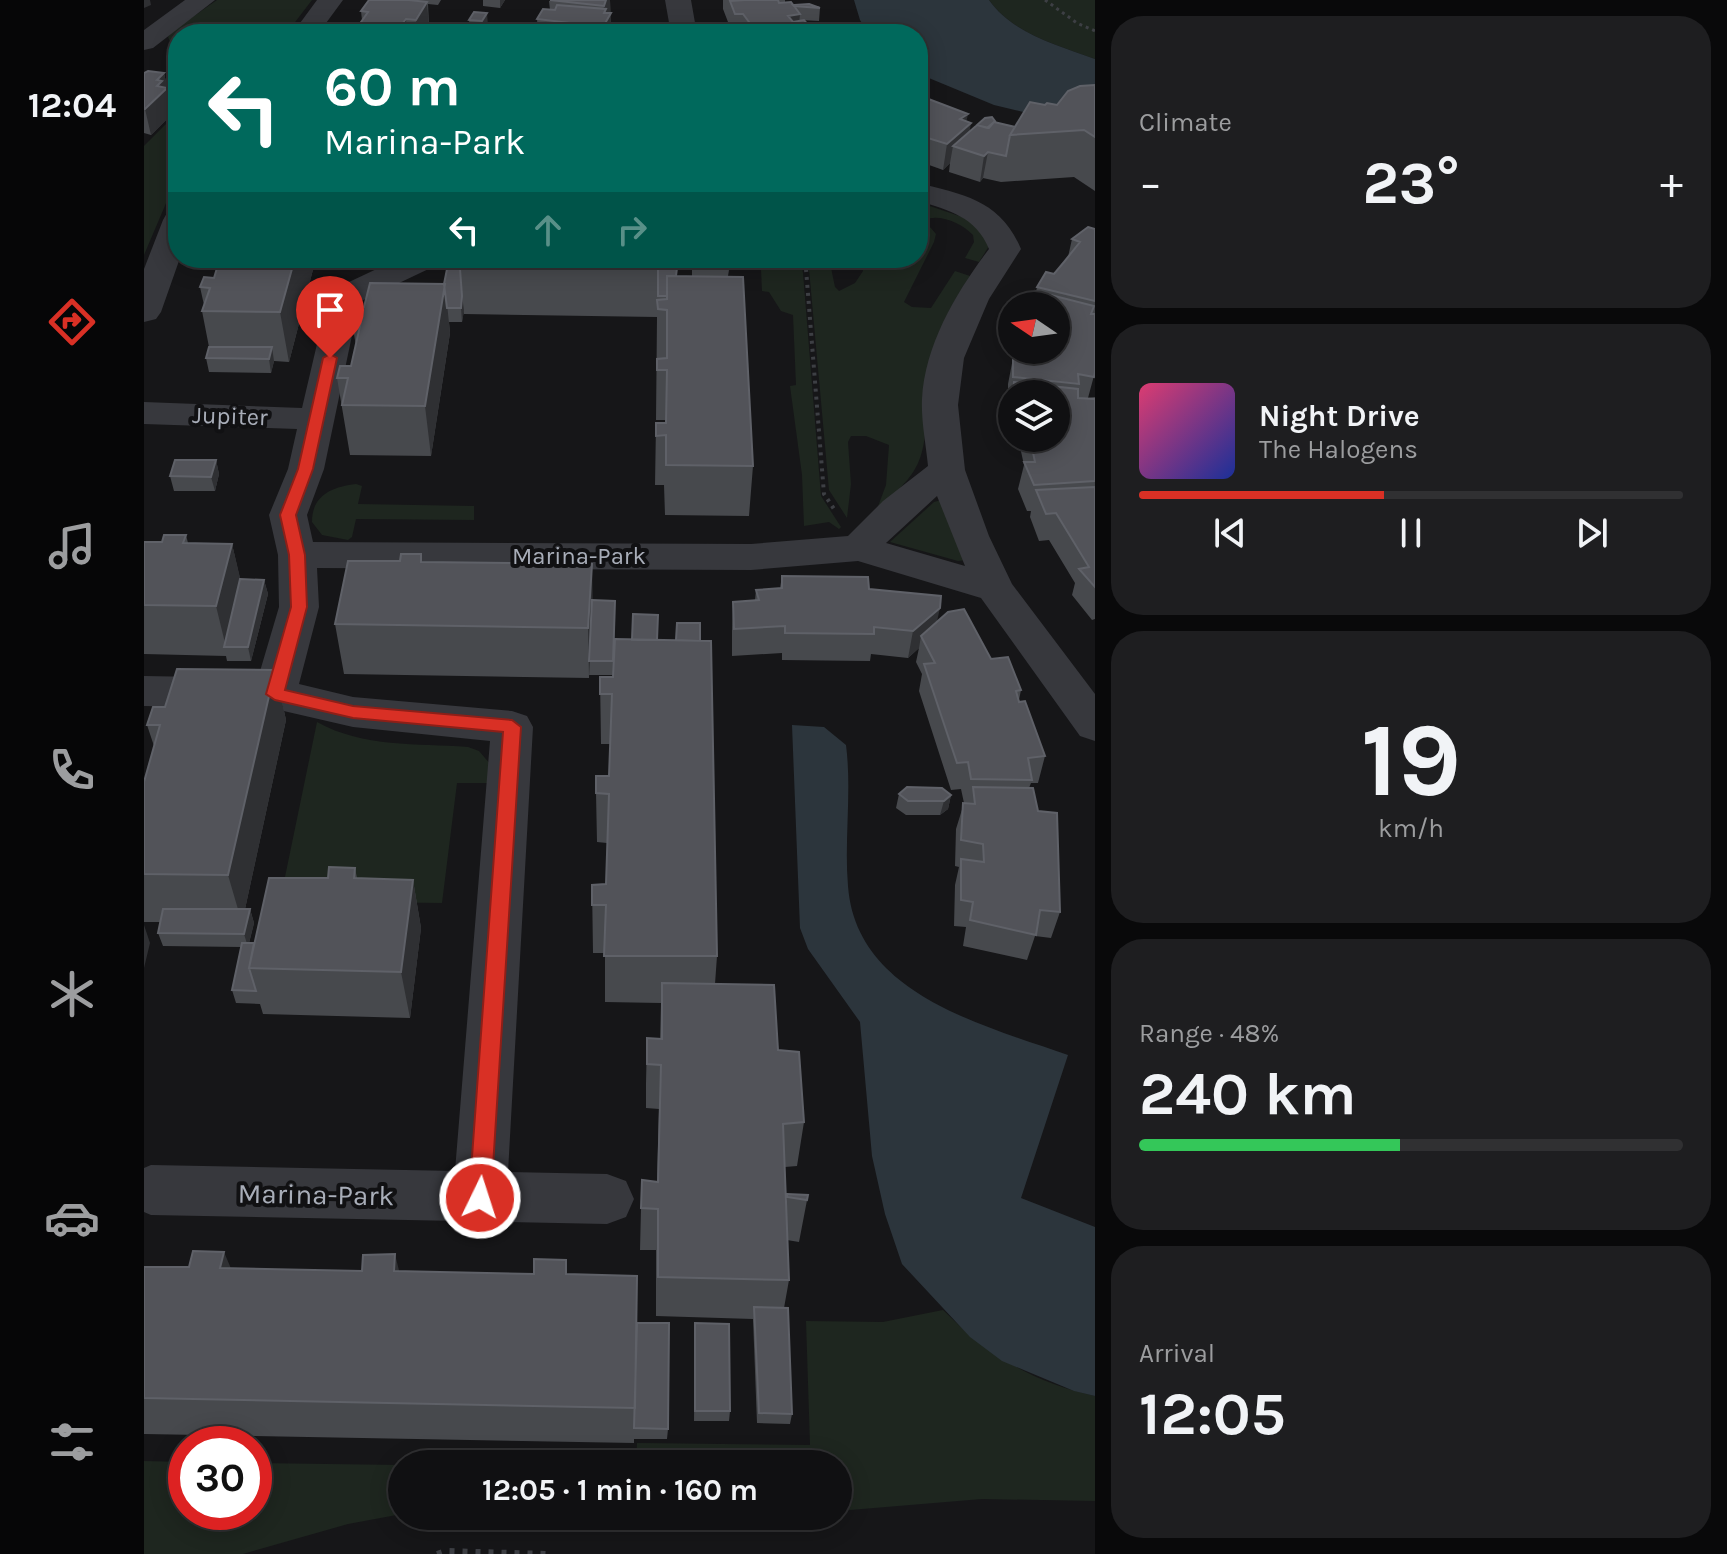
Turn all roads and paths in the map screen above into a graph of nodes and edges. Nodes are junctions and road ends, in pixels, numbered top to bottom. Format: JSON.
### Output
{"nodes":[{"id":1,"x":202,"y":0,"type":"edge"},
{"id":2,"x":330,"y":0,"type":"edge"},
{"id":3,"x":678,"y":0,"type":"edge"},
{"id":4,"x":1045,"y":0,"type":"edge"},
{"id":5,"x":178,"y":24,"type":"edge"},
{"id":6,"x":312,"y":24,"type":"edge"},
{"id":7,"x":680,"y":24,"type":"edge"},
{"id":8,"x":1095,"y":31,"type":"edge"},
{"id":9,"x":168,"y":34,"type":"edge"},
{"id":10,"x":152,"y":50,"type":"edge"},
{"id":11,"x":928,"y":195,"type":"edge"},
{"id":12,"x":168,"y":247,"type":"edge"},
{"id":13,"x":405,"y":268,"type":"edge"},
{"id":14,"x":806,"y":268,"type":"edge"},
{"id":15,"x":144,"y":312,"type":"edge"},
{"id":16,"x":144,"y":413,"type":"edge"},
{"id":17,"x":316,"y":419,"type":"junction"},
{"id":18,"x":947,"y":470,"type":"junction"},
{"id":19,"x":824,"y":494,"type":"dead end"},
{"id":20,"x":859,"y":548,"type":"junction"},
{"id":21,"x":297,"y":555,"type":"junction"},
{"id":22,"x":995,"y":589,"type":"junction"},
{"id":23,"x":275,"y":694,"type":"junction"},
{"id":24,"x":146,"y":696,"type":"edge"},
{"id":25,"x":1095,"y":725,"type":"edge"},
{"id":26,"x":151,"y":1190,"type":"dead end"},
{"id":27,"x":480,"y":1198,"type":"junction"},
{"id":28,"x":607,"y":1199,"type":"dead end"},
{"id":29,"x":437,"y":1554,"type":"edge"},
{"id":30,"x":546,"y":1554,"type":"edge"}],
"edges":[{"from":1,"to":5,"type":"street"},
{"from":2,"to":6,"type":"street"},
{"from":3,"to":7,"type":"street"},
{"from":4,"to":8,"type":"path"},
{"from":9,"to":10,"type":"street"},
{"from":11,"to":18,"type":"street"},
{"from":12,"to":15,"type":"street"},
{"from":13,"to":17,"type":"street"},
{"from":14,"to":19,"type":"path"},
{"from":16,"to":17,"type":"street","name":"Jupiter"},
{"from":17,"to":21,"type":"street"},
{"from":18,"to":20,"type":"street"},
{"from":18,"to":22,"type":"street"},
{"from":20,"to":21,"type":"street","name":"Marina-Park"},
{"from":20,"to":22,"type":"street"},
{"from":21,"to":23,"type":"street"},
{"from":22,"to":25,"type":"street"},
{"from":23,"to":24,"type":"street"},
{"from":23,"to":27,"type":"street"},
{"from":26,"to":27,"type":"street","name":"Marina-Park"},
{"from":27,"to":28,"type":"street","name":"Marina-Park"},
{"from":29,"to":30,"type":"path"}]}
